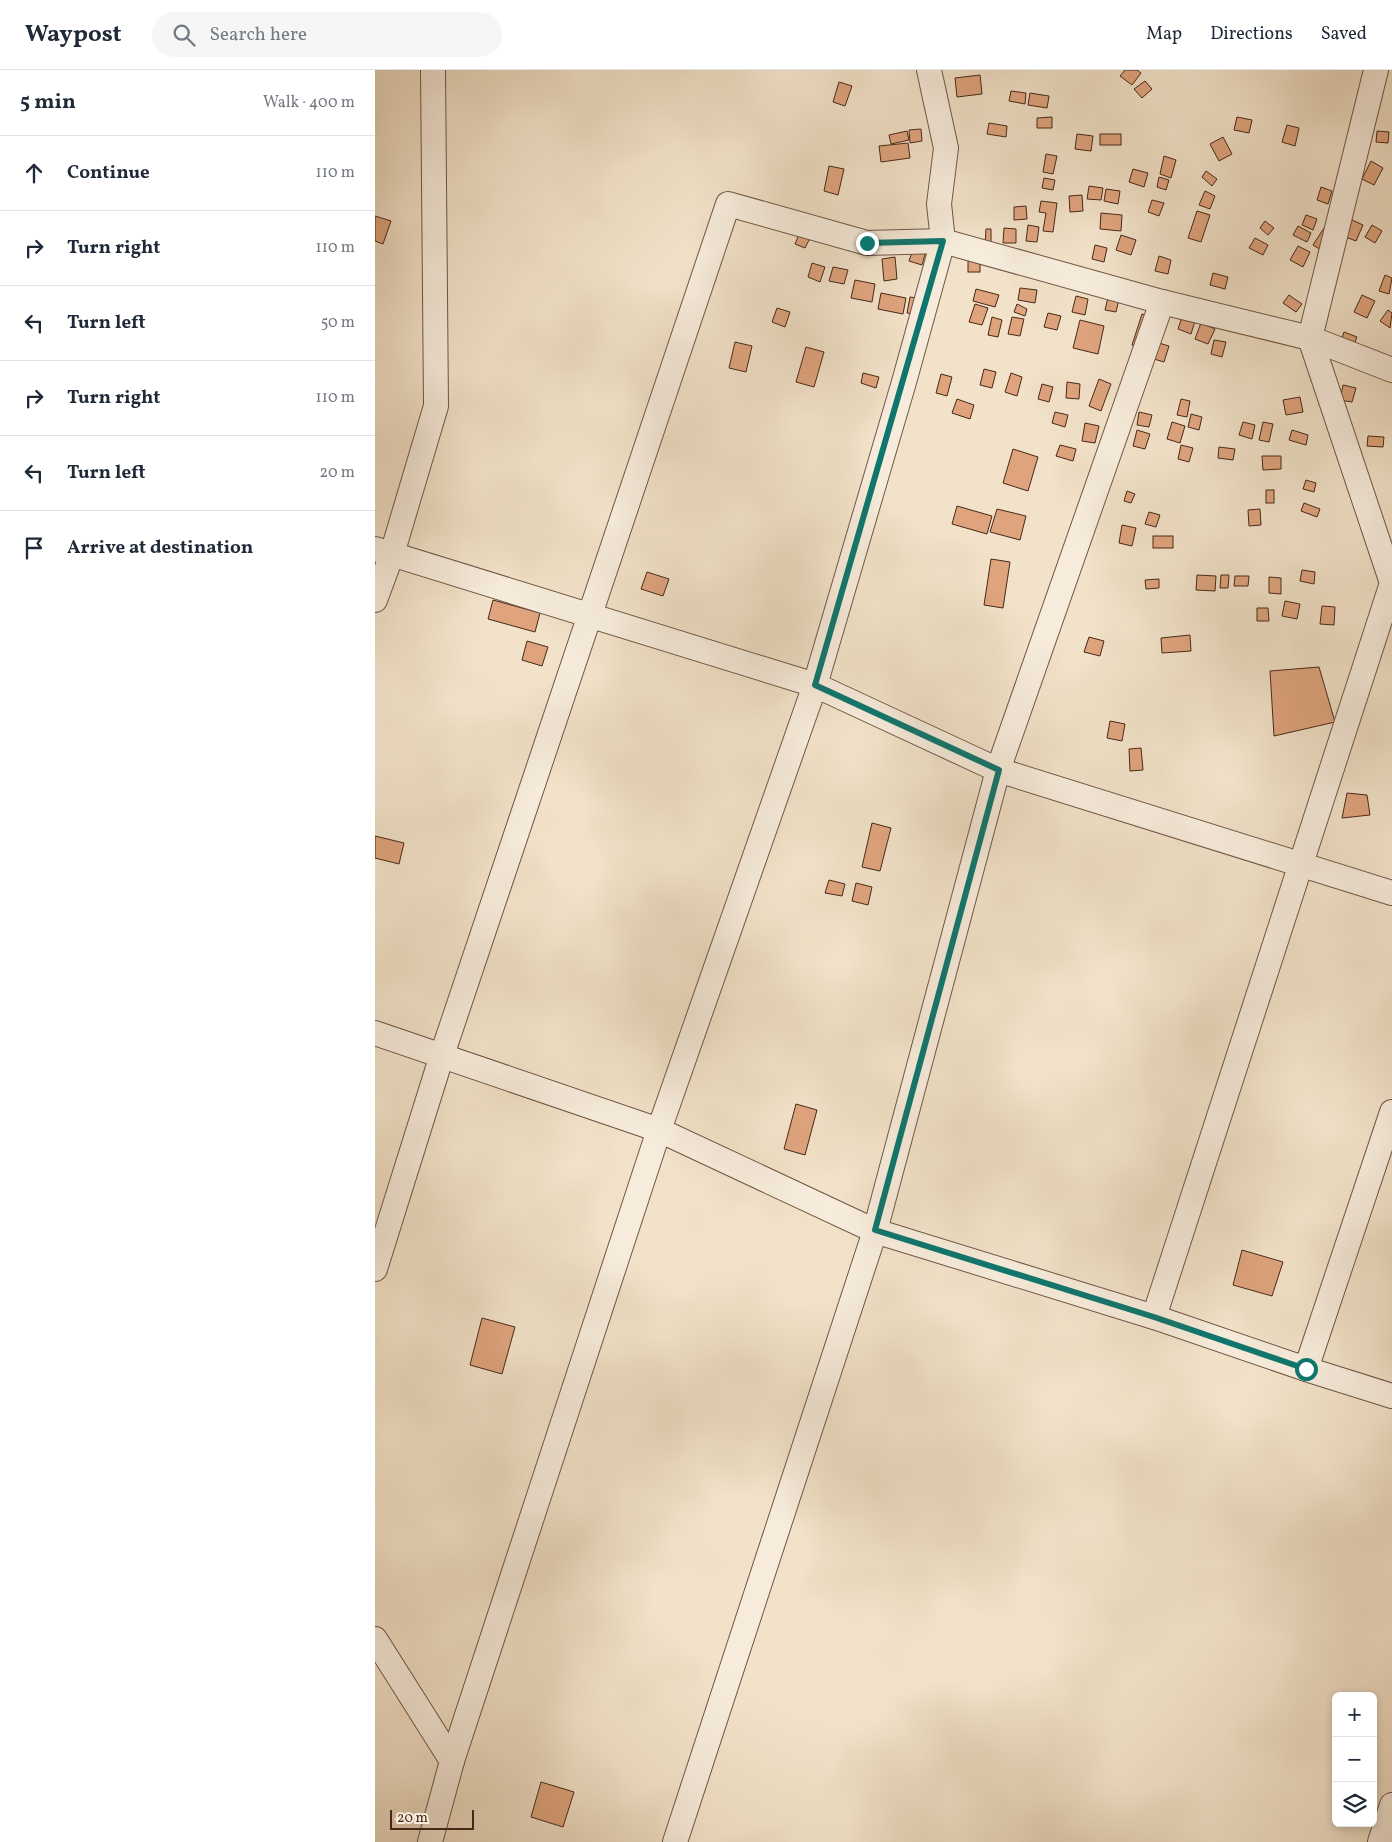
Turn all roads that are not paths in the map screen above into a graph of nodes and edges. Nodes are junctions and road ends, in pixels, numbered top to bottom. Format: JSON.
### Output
{"nodes":[{"id":1,"x":433,"y":70,"type":"edge"},
{"id":2,"x":929,"y":70,"type":"edge"},
{"id":3,"x":1376,"y":70,"type":"edge"},
{"id":4,"x":943,"y":241,"type":"junction"},
{"id":5,"x":1163,"y":302,"type":"junction"},
{"id":6,"x":1310,"y":338,"type":"junction"},
{"id":7,"x":1392,"y":370,"type":"edge"},
{"id":8,"x":384,"y":551,"type":"edge"},
{"id":9,"x":375,"y":600,"type":"edge"},
{"id":10,"x":589,"y":616,"type":"junction"},
{"id":11,"x":815,"y":685,"type":"junction"},
{"id":12,"x":999,"y":770,"type":"junction"},
{"id":13,"x":1301,"y":865,"type":"junction"},
{"id":14,"x":1392,"y":893,"type":"edge"},
{"id":15,"x":375,"y":1033,"type":"edge"},
{"id":16,"x":442,"y":1055,"type":"junction"},
{"id":17,"x":1392,"y":1112,"type":"edge"},
{"id":18,"x":659,"y":1130,"type":"junction"},
{"id":19,"x":875,"y":1230,"type":"junction"},
{"id":20,"x":375,"y":1269,"type":"edge"},
{"id":21,"x":1154,"y":1317,"type":"junction"},
{"id":22,"x":1306,"y":1369,"type":"junction"},
{"id":23,"x":1392,"y":1396,"type":"edge"},
{"id":24,"x":375,"y":1639,"type":"edge"},
{"id":25,"x":452,"y":1761,"type":"junction"},
{"id":26,"x":1392,"y":1805,"type":"edge"},
{"id":27,"x":430,"y":1842,"type":"edge"},
{"id":28,"x":675,"y":1842,"type":"edge"},
{"id":29,"x":1380,"y":1842,"type":"edge"}],
"edges":[{"from":1,"to":8,"type":"street"},
{"from":2,"to":4,"type":"street"},
{"from":3,"to":6,"type":"street"},
{"from":4,"to":5,"type":"street"},
{"from":4,"to":10,"type":"street"},
{"from":4,"to":11,"type":"street"},
{"from":5,"to":6,"type":"street"},
{"from":5,"to":12,"type":"street"},
{"from":6,"to":7,"type":"street"},
{"from":6,"to":13,"type":"street"},
{"from":8,"to":9,"type":"street"},
{"from":8,"to":10,"type":"street"},
{"from":10,"to":11,"type":"street"},
{"from":10,"to":16,"type":"street"},
{"from":11,"to":12,"type":"street"},
{"from":11,"to":18,"type":"street"},
{"from":12,"to":13,"type":"street"},
{"from":12,"to":19,"type":"street"},
{"from":13,"to":14,"type":"street"},
{"from":13,"to":21,"type":"street"},
{"from":15,"to":16,"type":"street"},
{"from":16,"to":18,"type":"street"},
{"from":16,"to":20,"type":"street"},
{"from":17,"to":22,"type":"street"},
{"from":18,"to":19,"type":"street"},
{"from":18,"to":25,"type":"street"},
{"from":19,"to":21,"type":"street"},
{"from":19,"to":28,"type":"street"},
{"from":21,"to":22,"type":"street"},
{"from":22,"to":23,"type":"street"},
{"from":24,"to":25,"type":"street"},
{"from":25,"to":27,"type":"street"},
{"from":26,"to":29,"type":"street"}]}
